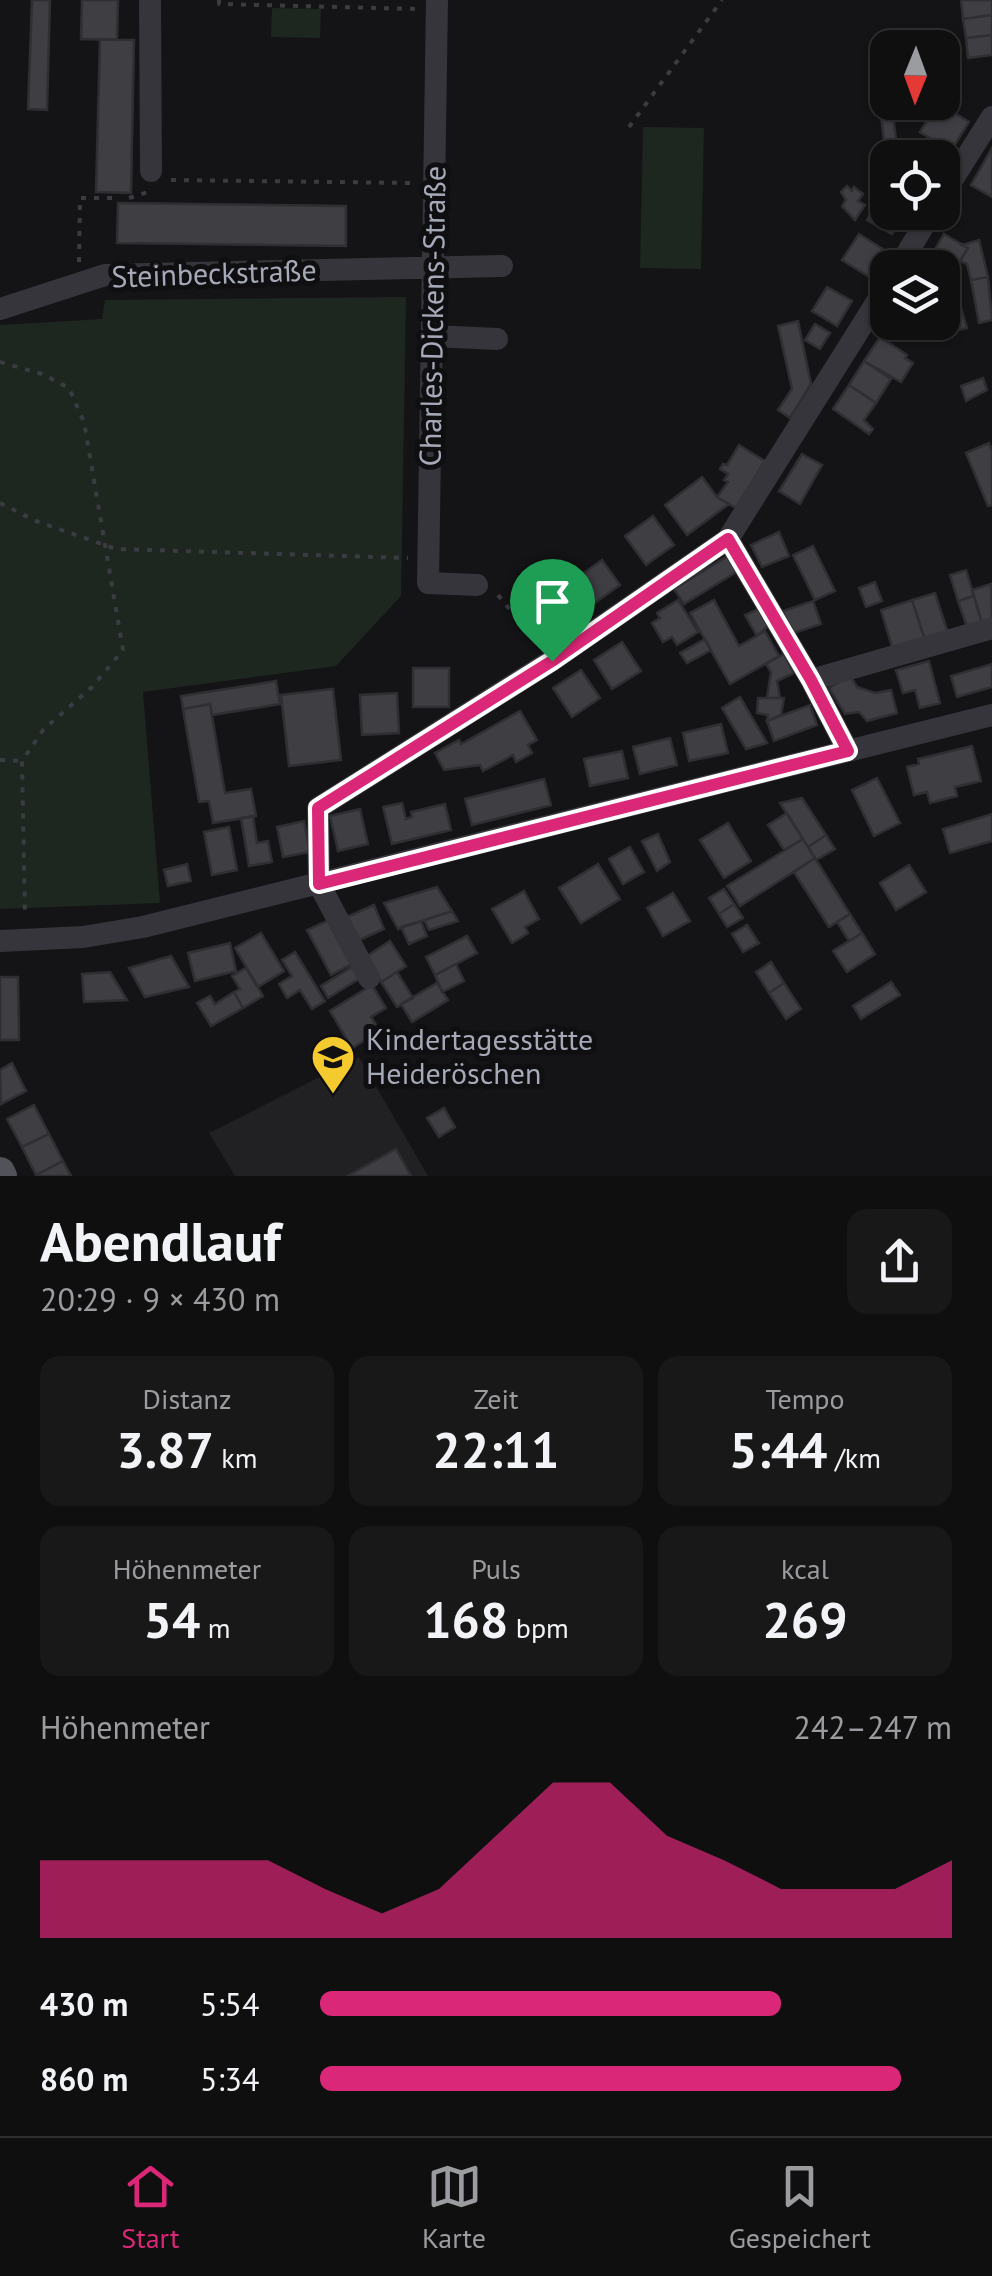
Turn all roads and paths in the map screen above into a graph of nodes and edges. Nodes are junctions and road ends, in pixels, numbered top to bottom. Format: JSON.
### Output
{"nodes":[{"id":1,"x":150,"y":0,"type":"edge"},
{"id":2,"x":219,"y":0,"type":"edge"},
{"id":3,"x":722,"y":0,"type":"edge"},
{"id":4,"x":436,"y":4,"type":"edge"},
{"id":5,"x":992,"y":117,"type":"edge"},
{"id":6,"x":628,"y":126,"type":"dead end"},
{"id":7,"x":960,"y":168,"type":"edge"},
{"id":8,"x":154,"y":180,"type":"junction"},
{"id":9,"x":435,"y":183,"type":"junction"},
{"id":10,"x":118,"y":198,"type":"dead end"},
{"id":11,"x":129,"y":198,"type":"dead end"},
{"id":12,"x":502,"y":266,"type":"dead end"},
{"id":13,"x":434,"y":268,"type":"junction"},
{"id":14,"x":78,"y":282,"type":"junction"},
{"id":15,"x":0,"y":309,"type":"edge"},
{"id":16,"x":870,"y":313,"type":"edge"},
{"id":17,"x":433,"y":336,"type":"junction"},
{"id":18,"x":497,"y":339,"type":"dead end"},
{"id":19,"x":0,"y":362,"type":"edge"},
{"id":20,"x":0,"y":503,"type":"edge"},
{"id":21,"x":728,"y":539,"type":"junction"},
{"id":22,"x":105,"y":546,"type":"junction"},
{"id":23,"x":428,"y":559,"type":"junction"},
{"id":24,"x":477,"y":585,"type":"joint"},
{"id":25,"x":992,"y":628,"type":"edge"},
{"id":26,"x":552,"y":661,"type":"junction"},
{"id":27,"x":811,"y":680,"type":"junction"},
{"id":28,"x":992,"y":715,"type":"edge"},
{"id":29,"x":848,"y":751,"type":"junction"},
{"id":30,"x":0,"y":760,"type":"edge"},
{"id":31,"x":22,"y":761,"type":"junction"},
{"id":32,"x":319,"y":884,"type":"junction"},
{"id":33,"x":25,"y":917,"type":"dead end"},
{"id":34,"x":0,"y":942,"type":"edge"},
{"id":35,"x":370,"y":978,"type":"dead end"}],
"edges":[{"from":1,"to":8,"type":"street"},
{"from":2,"to":4,"type":"path"},
{"from":3,"to":6,"type":"path"},
{"from":4,"to":9,"type":"street","name":"Charles-Dickens-Straße"},
{"from":5,"to":7,"type":"street"},
{"from":8,"to":9,"type":"path"},
{"from":8,"to":11,"type":"path"},
{"from":9,"to":13,"type":"street","name":"Charles-Dickens-Straße"},
{"from":10,"to":14,"type":"path"},
{"from":12,"to":13,"type":"street","name":"Steinbeckstraße"},
{"from":13,"to":14,"type":"street","name":"Steinbeckstraße"},
{"from":13,"to":17,"type":"street","name":"Charles-Dickens-Straße"},
{"from":14,"to":15,"type":"street","name":"Steinbeckstraße"},
{"from":16,"to":21,"type":"street"},
{"from":17,"to":18,"type":"street"},
{"from":17,"to":23,"type":"street","name":"Charles-Dickens-Straße"},
{"from":19,"to":22,"type":"path"},
{"from":20,"to":22,"type":"path"},
{"from":21,"to":26,"type":"street"},
{"from":21,"to":27,"type":"street"},
{"from":22,"to":23,"type":"path"},
{"from":22,"to":31,"type":"path"},
{"from":23,"to":24,"type":"street"},
{"from":24,"to":26,"type":"path"},
{"from":25,"to":27,"type":"street"},
{"from":26,"to":32,"type":"street"},
{"from":27,"to":29,"type":"street"},
{"from":28,"to":29,"type":"street"},
{"from":29,"to":32,"type":"street"},
{"from":30,"to":31,"type":"path"},
{"from":31,"to":33,"type":"path"},
{"from":32,"to":34,"type":"street"},
{"from":32,"to":35,"type":"street"}]}
